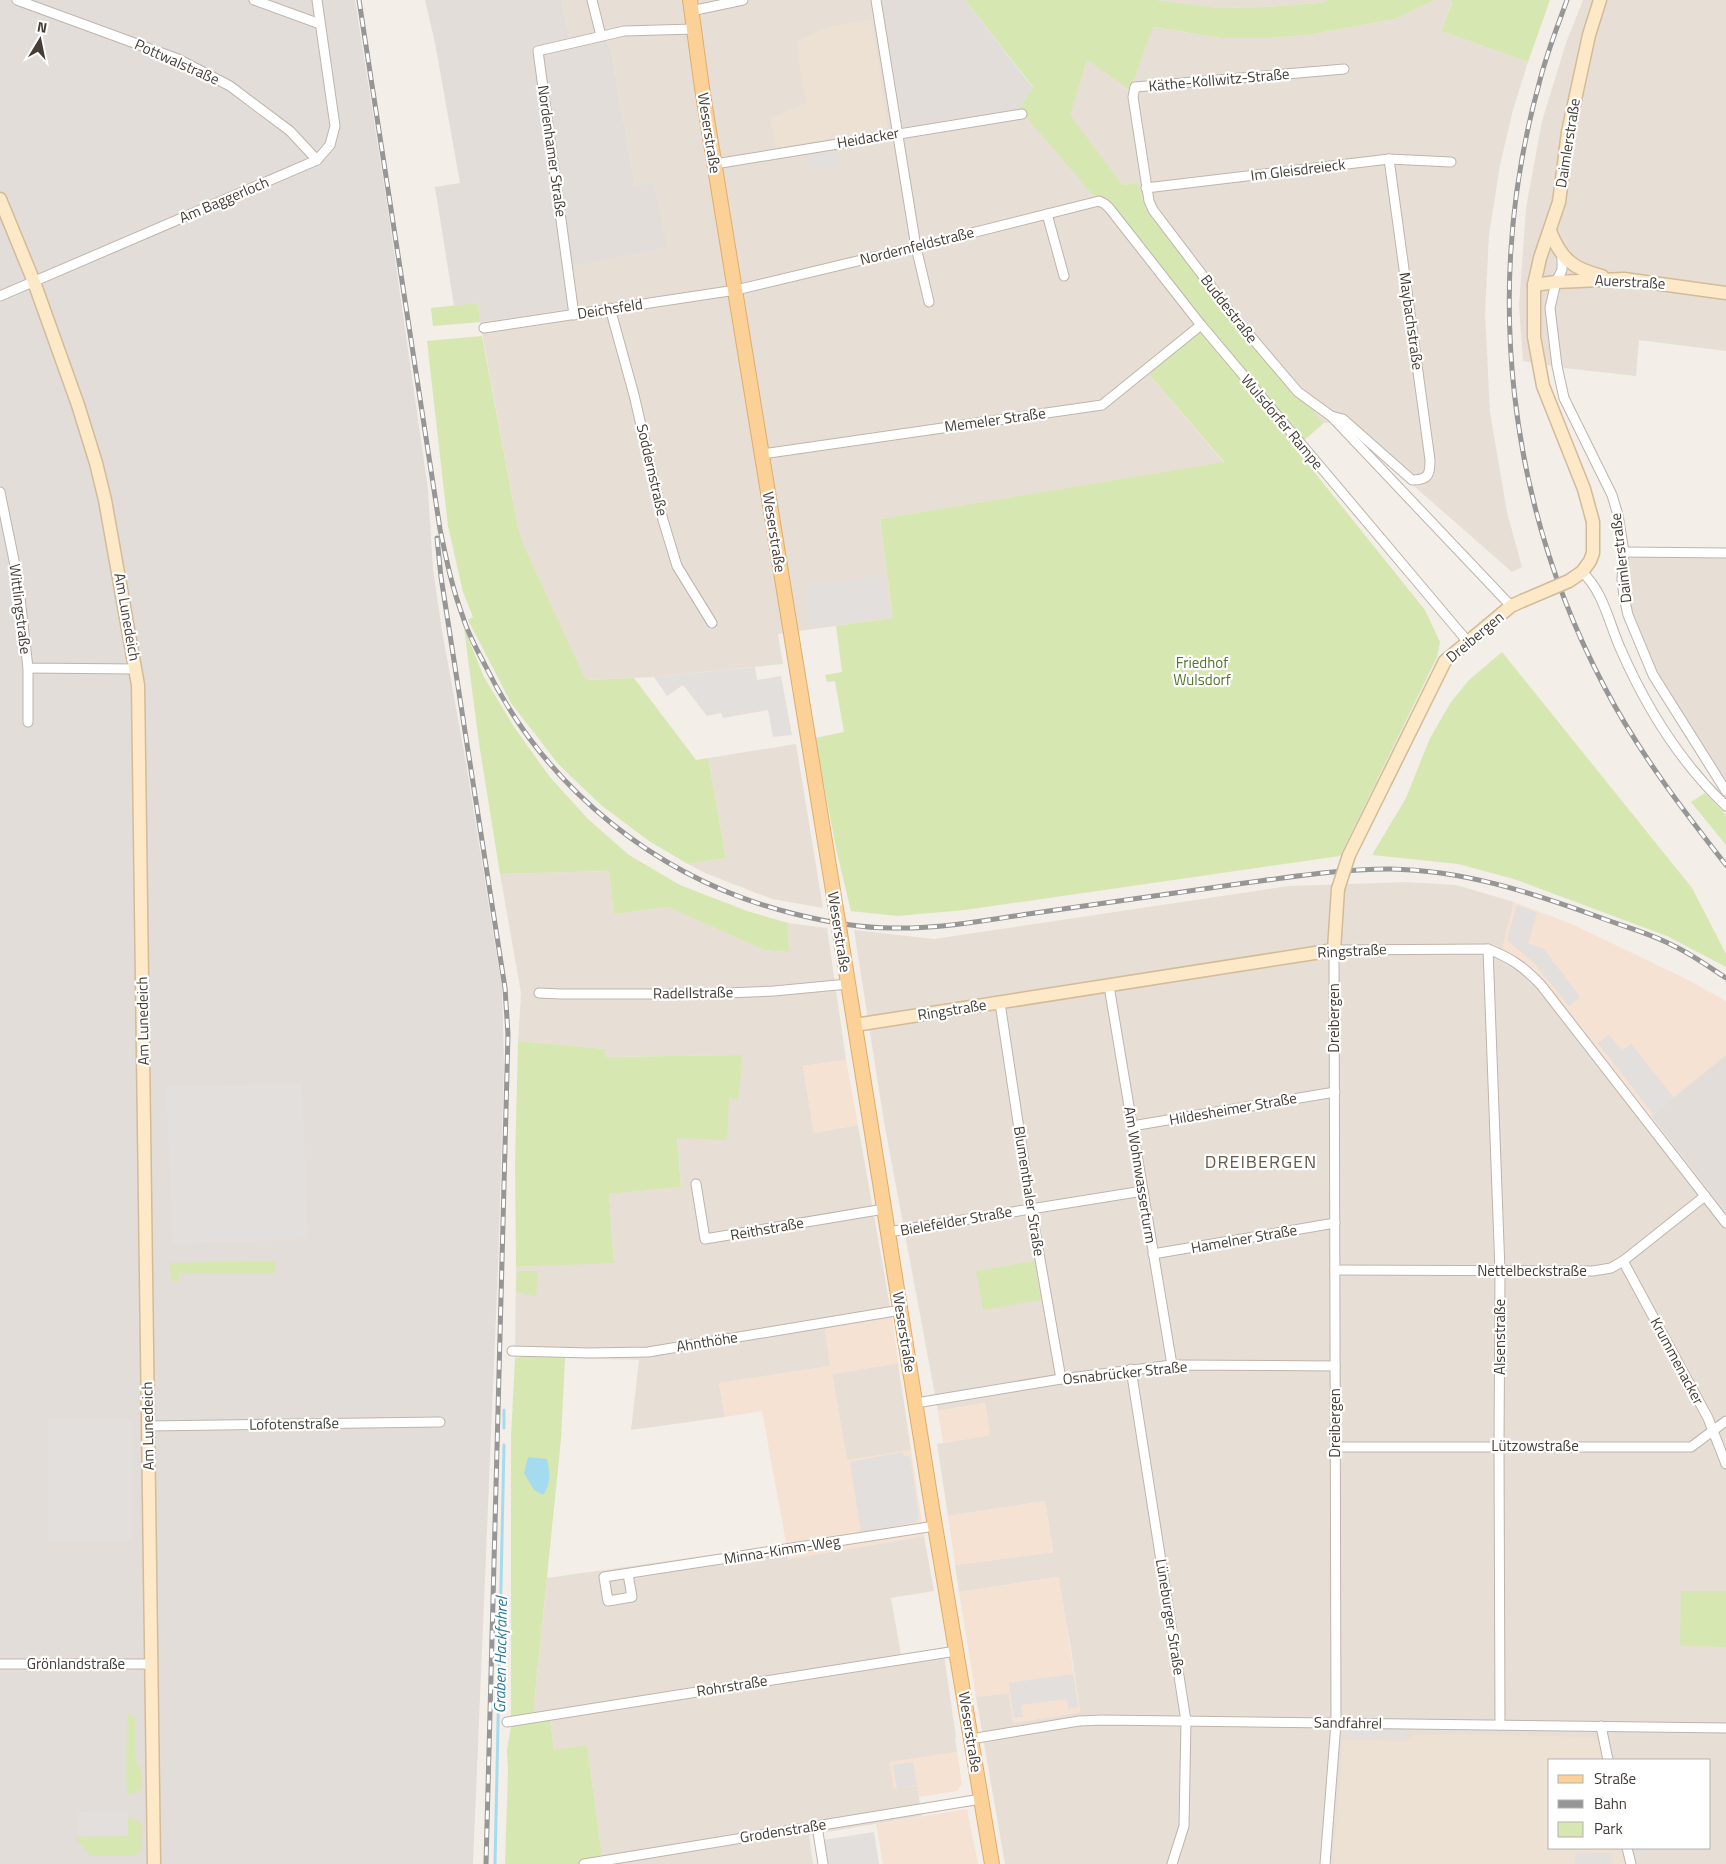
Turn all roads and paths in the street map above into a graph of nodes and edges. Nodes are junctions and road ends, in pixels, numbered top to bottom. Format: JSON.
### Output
{"nodes":[{"id":1,"x":16,"y":0,"type":"edge"},
{"id":2,"x":254,"y":0,"type":"edge"},
{"id":3,"x":317,"y":0,"type":"edge"},
{"id":4,"x":592,"y":0,"type":"edge"},
{"id":5,"x":743,"y":0,"type":"edge"},
{"id":6,"x":876,"y":0,"type":"edge"},
{"id":7,"x":1600,"y":0,"type":"edge"},
{"id":8,"x":691,"y":6,"type":"edge"},
{"id":9,"x":320,"y":24,"type":"junction"},
{"id":10,"x":694,"y":29,"type":"junction"},
{"id":11,"x":601,"y":36,"type":"junction"},
{"id":12,"x":1344,"y":69,"type":"dead end"},
{"id":13,"x":1022,"y":114,"type":"dead end"},
{"id":14,"x":898,"y":133,"type":"junction"},
{"id":15,"x":1389,"y":159,"type":"junction"},
{"id":16,"x":318,"y":160,"type":"junction"},
{"id":17,"x":1451,"y":162,"type":"dead end"},
{"id":18,"x":715,"y":164,"type":"junction"},
{"id":19,"x":1146,"y":188,"type":"junction"},
{"id":20,"x":0,"y":200,"type":"edge"},
{"id":21,"x":1099,"y":201,"type":"joint"},
{"id":22,"x":1047,"y":214,"type":"junction"},
{"id":23,"x":1550,"y":231,"type":"junction"},
{"id":24,"x":916,"y":247,"type":"junction"},
{"id":25,"x":1562,"y":255,"type":"junction"},
{"id":26,"x":1064,"y":276,"type":"dead end"},
{"id":27,"x":1624,"y":279,"type":"junction"},
{"id":28,"x":34,"y":282,"type":"junction"},
{"id":29,"x":1556,"y":282,"type":"junction"},
{"id":30,"x":1534,"y":285,"type":"junction"},
{"id":31,"x":736,"y":290,"type":"junction"},
{"id":32,"x":1726,"y":293,"type":"edge"},
{"id":33,"x":0,"y":296,"type":"edge"},
{"id":34,"x":929,"y":302,"type":"dead end"},
{"id":35,"x":610,"y":308,"type":"junction"},
{"id":36,"x":574,"y":315,"type":"junction"},
{"id":37,"x":1201,"y":325,"type":"junction"},
{"id":38,"x":484,"y":328,"type":"dead end"},
{"id":39,"x":1330,"y":416,"type":"junction"},
{"id":40,"x":762,"y":454,"type":"junction"},
{"id":41,"x":1422,"y":480,"type":"joint"},
{"id":42,"x":0,"y":492,"type":"edge"},
{"id":43,"x":1624,"y":552,"type":"junction"},
{"id":44,"x":1726,"y":553,"type":"edge"},
{"id":45,"x":1582,"y":572,"type":"junction"},
{"id":46,"x":1516,"y":604,"type":"junction"},
{"id":47,"x":712,"y":623,"type":"dead end"},
{"id":48,"x":1468,"y":642,"type":"junction"},
{"id":49,"x":28,"y":668,"type":"junction"},
{"id":50,"x":136,"y":669,"type":"junction"},
{"id":51,"x":28,"y":722,"type":"dead end"},
{"id":52,"x":1726,"y":790,"type":"edge"},
{"id":53,"x":1726,"y":806,"type":"edge"},
{"id":54,"x":1488,"y":949,"type":"junction"},
{"id":55,"x":1334,"y":950,"type":"junction"},
{"id":56,"x":848,"y":984,"type":"junction"},
{"id":57,"x":1109,"y":986,"type":"junction"},
{"id":58,"x":538,"y":992,"type":"dead end"},
{"id":59,"x":1000,"y":1003,"type":"junction"},
{"id":60,"x":855,"y":1025,"type":"junction"},
{"id":61,"x":1335,"y":1092,"type":"junction"},
{"id":62,"x":1132,"y":1126,"type":"junction"},
{"id":63,"x":696,"y":1184,"type":"dead end"},
{"id":64,"x":1143,"y":1191,"type":"junction"},
{"id":65,"x":1704,"y":1196,"type":"junction"},
{"id":66,"x":1031,"y":1208,"type":"junction"},
{"id":67,"x":884,"y":1209,"type":"junction"},
{"id":68,"x":1335,"y":1223,"type":"junction"},
{"id":69,"x":1726,"y":1223,"type":"edge"},
{"id":70,"x":888,"y":1232,"type":"junction"},
{"id":71,"x":1153,"y":1254,"type":"junction"},
{"id":72,"x":1623,"y":1261,"type":"junction"},
{"id":73,"x":1335,"y":1270,"type":"junction"},
{"id":74,"x":1500,"y":1271,"type":"junction"},
{"id":75,"x":901,"y":1310,"type":"junction"},
{"id":76,"x":512,"y":1351,"type":"dead end"},
{"id":77,"x":1172,"y":1365,"type":"junction"},
{"id":78,"x":1335,"y":1366,"type":"junction"},
{"id":79,"x":1131,"y":1369,"type":"junction"},
{"id":80,"x":1060,"y":1379,"type":"junction"},
{"id":81,"x":916,"y":1403,"type":"junction"},
{"id":82,"x":1726,"y":1420,"type":"edge"},
{"id":83,"x":440,"y":1422,"type":"dead end"},
{"id":84,"x":148,"y":1426,"type":"junction"},
{"id":85,"x":1713,"y":1430,"type":"junction"},
{"id":86,"x":1498,"y":1446,"type":"junction"},
{"id":87,"x":1335,"y":1447,"type":"junction"},
{"id":88,"x":1726,"y":1464,"type":"edge"},
{"id":89,"x":935,"y":1526,"type":"junction"},
{"id":90,"x":628,"y":1574,"type":"dead end"},
{"id":91,"x":956,"y":1651,"type":"junction"},
{"id":92,"x":0,"y":1664,"type":"edge"},
{"id":93,"x":152,"y":1664,"type":"junction"},
{"id":94,"x":1186,"y":1721,"type":"junction"},
{"id":95,"x":507,"y":1722,"type":"dead end"},
{"id":96,"x":1336,"y":1723,"type":"junction"},
{"id":97,"x":1500,"y":1725,"type":"junction"},
{"id":98,"x":1601,"y":1726,"type":"junction"},
{"id":99,"x":1726,"y":1728,"type":"edge"},
{"id":100,"x":971,"y":1739,"type":"junction"},
{"id":101,"x":1608,"y":1759,"type":"edge"},
{"id":102,"x":981,"y":1799,"type":"junction"},
{"id":103,"x":817,"y":1826,"type":"junction"},
{"id":104,"x":1627,"y":1849,"type":"edge"},
{"id":105,"x":154,"y":1864,"type":"edge"},
{"id":106,"x":584,"y":1864,"type":"edge"},
{"id":107,"x":822,"y":1864,"type":"edge"},
{"id":108,"x":992,"y":1864,"type":"edge"},
{"id":109,"x":1172,"y":1864,"type":"edge"},
{"id":110,"x":1324,"y":1864,"type":"edge"},
{"id":111,"x":1631,"y":1864,"type":"edge"}],
"edges":[{"from":1,"to":16,"type":"street","name":"Pottwalstraße"},
{"from":2,"to":9,"type":"street"},
{"from":3,"to":9,"type":"street"},
{"from":4,"to":11,"type":"street"},
{"from":5,"to":8,"type":"street"},
{"from":6,"to":14,"type":"street"},
{"from":7,"to":23,"type":"street","name":"Daimlerstraße"},
{"from":8,"to":10,"type":"main road","name":"Weserstraße"},
{"from":9,"to":16,"type":"street"},
{"from":10,"to":11,"type":"street"},
{"from":10,"to":18,"type":"main road","name":"Weserstraße"},
{"from":11,"to":36,"type":"street","name":"Nordenhamer Straße"},
{"from":12,"to":19,"type":"street","name":"Käthe-Kollwitz-Straße"},
{"from":13,"to":14,"type":"street","name":"Heidacker"},
{"from":14,"to":18,"type":"street","name":"Heidacker"},
{"from":14,"to":24,"type":"street"},
{"from":15,"to":17,"type":"street","name":"Im Gleisdreieck"},
{"from":15,"to":19,"type":"street","name":"Im Gleisdreieck"},
{"from":15,"to":41,"type":"street","name":"Maybachstraße"},
{"from":16,"to":28,"type":"street","name":"Am Baggerloch"},
{"from":18,"to":31,"type":"main road","name":"Weserstraße"},
{"from":19,"to":39,"type":"street","name":"Buddestraße"},
{"from":20,"to":28,"type":"street","name":"Am Lunedeich"},
{"from":21,"to":22,"type":"street","name":"Nordernfeldstraße"},
{"from":21,"to":37,"type":"street","name":"Wulsdorfer Rampe"},
{"from":22,"to":24,"type":"street","name":"Nordernfeldstraße"},
{"from":22,"to":26,"type":"street"},
{"from":23,"to":25,"type":"street"},
{"from":23,"to":30,"type":"street","name":"Daimlerstraße"},
{"from":24,"to":31,"type":"street","name":"Nordernfeldstraße"},
{"from":24,"to":34,"type":"street"},
{"from":25,"to":27,"type":"street"},
{"from":25,"to":29,"type":"street","name":"Daimlerstraße"},
{"from":27,"to":29,"type":"street","name":"Auerstraße"},
{"from":27,"to":32,"type":"street","name":"Auerstraße"},
{"from":28,"to":33,"type":"street","name":"Am Baggerloch"},
{"from":28,"to":50,"type":"street","name":"Am Lunedeich"},
{"from":29,"to":30,"type":"street","name":"Auerstraße"},
{"from":29,"to":43,"type":"street","name":"Daimlerstraße"},
{"from":30,"to":45,"type":"street","name":"Dreibergen"},
{"from":31,"to":35,"type":"street","name":"Deichsfeld"},
{"from":31,"to":40,"type":"main road","name":"Weserstraße"},
{"from":35,"to":36,"type":"street","name":"Deichsfeld"},
{"from":35,"to":47,"type":"street","name":"Soddernstraße"},
{"from":36,"to":38,"type":"street","name":"Deichsfeld"},
{"from":37,"to":40,"type":"street","name":"Memeler Straße"},
{"from":37,"to":48,"type":"street","name":"Wulsdorfer Rampe"},
{"from":39,"to":41,"type":"street","name":"Buddestraße"},
{"from":39,"to":46,"type":"street","name":"Buddestraße"},
{"from":40,"to":56,"type":"main road","name":"Weserstraße","bridge":true},
{"from":42,"to":49,"type":"street","name":"Wittlingstraße"},
{"from":43,"to":44,"type":"street"},
{"from":43,"to":52,"type":"street","name":"Daimlerstraße"},
{"from":45,"to":46,"type":"street","name":"Dreibergen","bridge":true},
{"from":45,"to":53,"type":"street","name":"Daimlerstraße"},
{"from":46,"to":48,"type":"street","name":"Dreibergen"},
{"from":48,"to":55,"type":"street","name":"Dreibergen","bridge":true},
{"from":49,"to":50,"type":"street","name":"Wittlingstraße"},
{"from":49,"to":51,"type":"street","name":"Wittlingstraße"},
{"from":50,"to":84,"type":"street","name":"Am Lunedeich"},
{"from":54,"to":55,"type":"street","name":"Ringstraße"},
{"from":54,"to":65,"type":"street","name":"Ringstraße"},
{"from":54,"to":74,"type":"street","name":"Alsenstraße"},
{"from":55,"to":57,"type":"street","name":"Ringstraße"},
{"from":55,"to":61,"type":"street","name":"Dreibergen"},
{"from":56,"to":58,"type":"street","name":"Radellstraße"},
{"from":56,"to":60,"type":"main road","name":"Weserstraße"},
{"from":57,"to":59,"type":"street","name":"Ringstraße"},
{"from":57,"to":62,"type":"street","name":"Am Wohnwasserturm"},
{"from":59,"to":60,"type":"street","name":"Ringstraße"},
{"from":59,"to":66,"type":"street","name":"Blumenthaler Straße"},
{"from":60,"to":67,"type":"main road","name":"Weserstraße"},
{"from":61,"to":62,"type":"street","name":"Hildesheimer Straße"},
{"from":61,"to":68,"type":"street","name":"Dreibergen"},
{"from":62,"to":64,"type":"street","name":"Am Wohnwasserturm"},
{"from":63,"to":67,"type":"street","name":"Reithstraße"},
{"from":64,"to":66,"type":"street","name":"Bielefelder Straße"},
{"from":64,"to":71,"type":"street","name":"Am Wohnwasserturm"},
{"from":65,"to":69,"type":"street","name":"Ringstraße"},
{"from":65,"to":72,"type":"street","name":"Nettelbeckstraße"},
{"from":66,"to":70,"type":"street","name":"Bielefelder Straße"},
{"from":66,"to":80,"type":"street","name":"Blumenthaler Straße"},
{"from":67,"to":70,"type":"main road","name":"Weserstraße"},
{"from":68,"to":71,"type":"street","name":"Hamelner Straße"},
{"from":68,"to":73,"type":"street","name":"Dreibergen"},
{"from":70,"to":75,"type":"main road","name":"Weserstraße"},
{"from":71,"to":77,"type":"street","name":"Am Wohnwasserturm"},
{"from":72,"to":74,"type":"street","name":"Nettelbeckstraße"},
{"from":72,"to":85,"type":"street","name":"Krummenacker"},
{"from":73,"to":74,"type":"street","name":"Nettelbeckstraße"},
{"from":73,"to":78,"type":"street","name":"Dreibergen"},
{"from":74,"to":86,"type":"street","name":"Alsenstraße"},
{"from":75,"to":76,"type":"street","name":"Ahnthöhe"},
{"from":75,"to":81,"type":"main road","name":"Weserstraße"},
{"from":77,"to":78,"type":"street","name":"Osnabrücker Straße"},
{"from":77,"to":79,"type":"street","name":"Osnabrücker Straße"},
{"from":78,"to":87,"type":"street","name":"Dreibergen"},
{"from":79,"to":80,"type":"street","name":"Osnabrücker Straße"},
{"from":79,"to":94,"type":"street","name":"Lüneburger Straße"},
{"from":80,"to":81,"type":"street","name":"Osnabrücker Straße"},
{"from":81,"to":89,"type":"main road","name":"Weserstraße"},
{"from":82,"to":85,"type":"street","name":"Lützowstraße"},
{"from":83,"to":84,"type":"street","name":"Lofotenstraße"},
{"from":84,"to":93,"type":"street","name":"Am Lunedeich"},
{"from":85,"to":86,"type":"street","name":"Lützowstraße"},
{"from":85,"to":88,"type":"street","name":"Krummenacker"},
{"from":86,"to":87,"type":"street","name":"Lützowstraße"},
{"from":86,"to":97,"type":"street","name":"Alsenstraße"},
{"from":87,"to":96,"type":"street","name":"Dreibergen"},
{"from":89,"to":90,"type":"street","name":"Minna-Kimm-Weg"},
{"from":89,"to":91,"type":"main road","name":"Weserstraße"},
{"from":91,"to":95,"type":"street","name":"Rohrstraße"},
{"from":91,"to":100,"type":"main road","name":"Weserstraße"},
{"from":92,"to":93,"type":"street","name":"Grönlandstraße"},
{"from":93,"to":105,"type":"street","name":"Am Lunedeich"},
{"from":94,"to":96,"type":"street","name":"Sandfahrel"},
{"from":94,"to":100,"type":"street","name":"Sandfahrel"},
{"from":94,"to":109,"type":"street","name":"Lüneburger Straße"},
{"from":96,"to":97,"type":"street","name":"Sandfahrel"},
{"from":96,"to":110,"type":"street","name":"Dreibergen"},
{"from":97,"to":98,"type":"street","name":"Sandfahrel"},
{"from":98,"to":99,"type":"street","name":"Sandfahrel"},
{"from":98,"to":101,"type":"street"},
{"from":100,"to":102,"type":"main road","name":"Weserstraße"},
{"from":102,"to":103,"type":"street","name":"Grodenstraße"},
{"from":102,"to":108,"type":"main road","name":"Weserstraße"},
{"from":103,"to":106,"type":"street","name":"Grodenstraße"},
{"from":103,"to":107,"type":"street"},
{"from":104,"to":111,"type":"street"}]}
